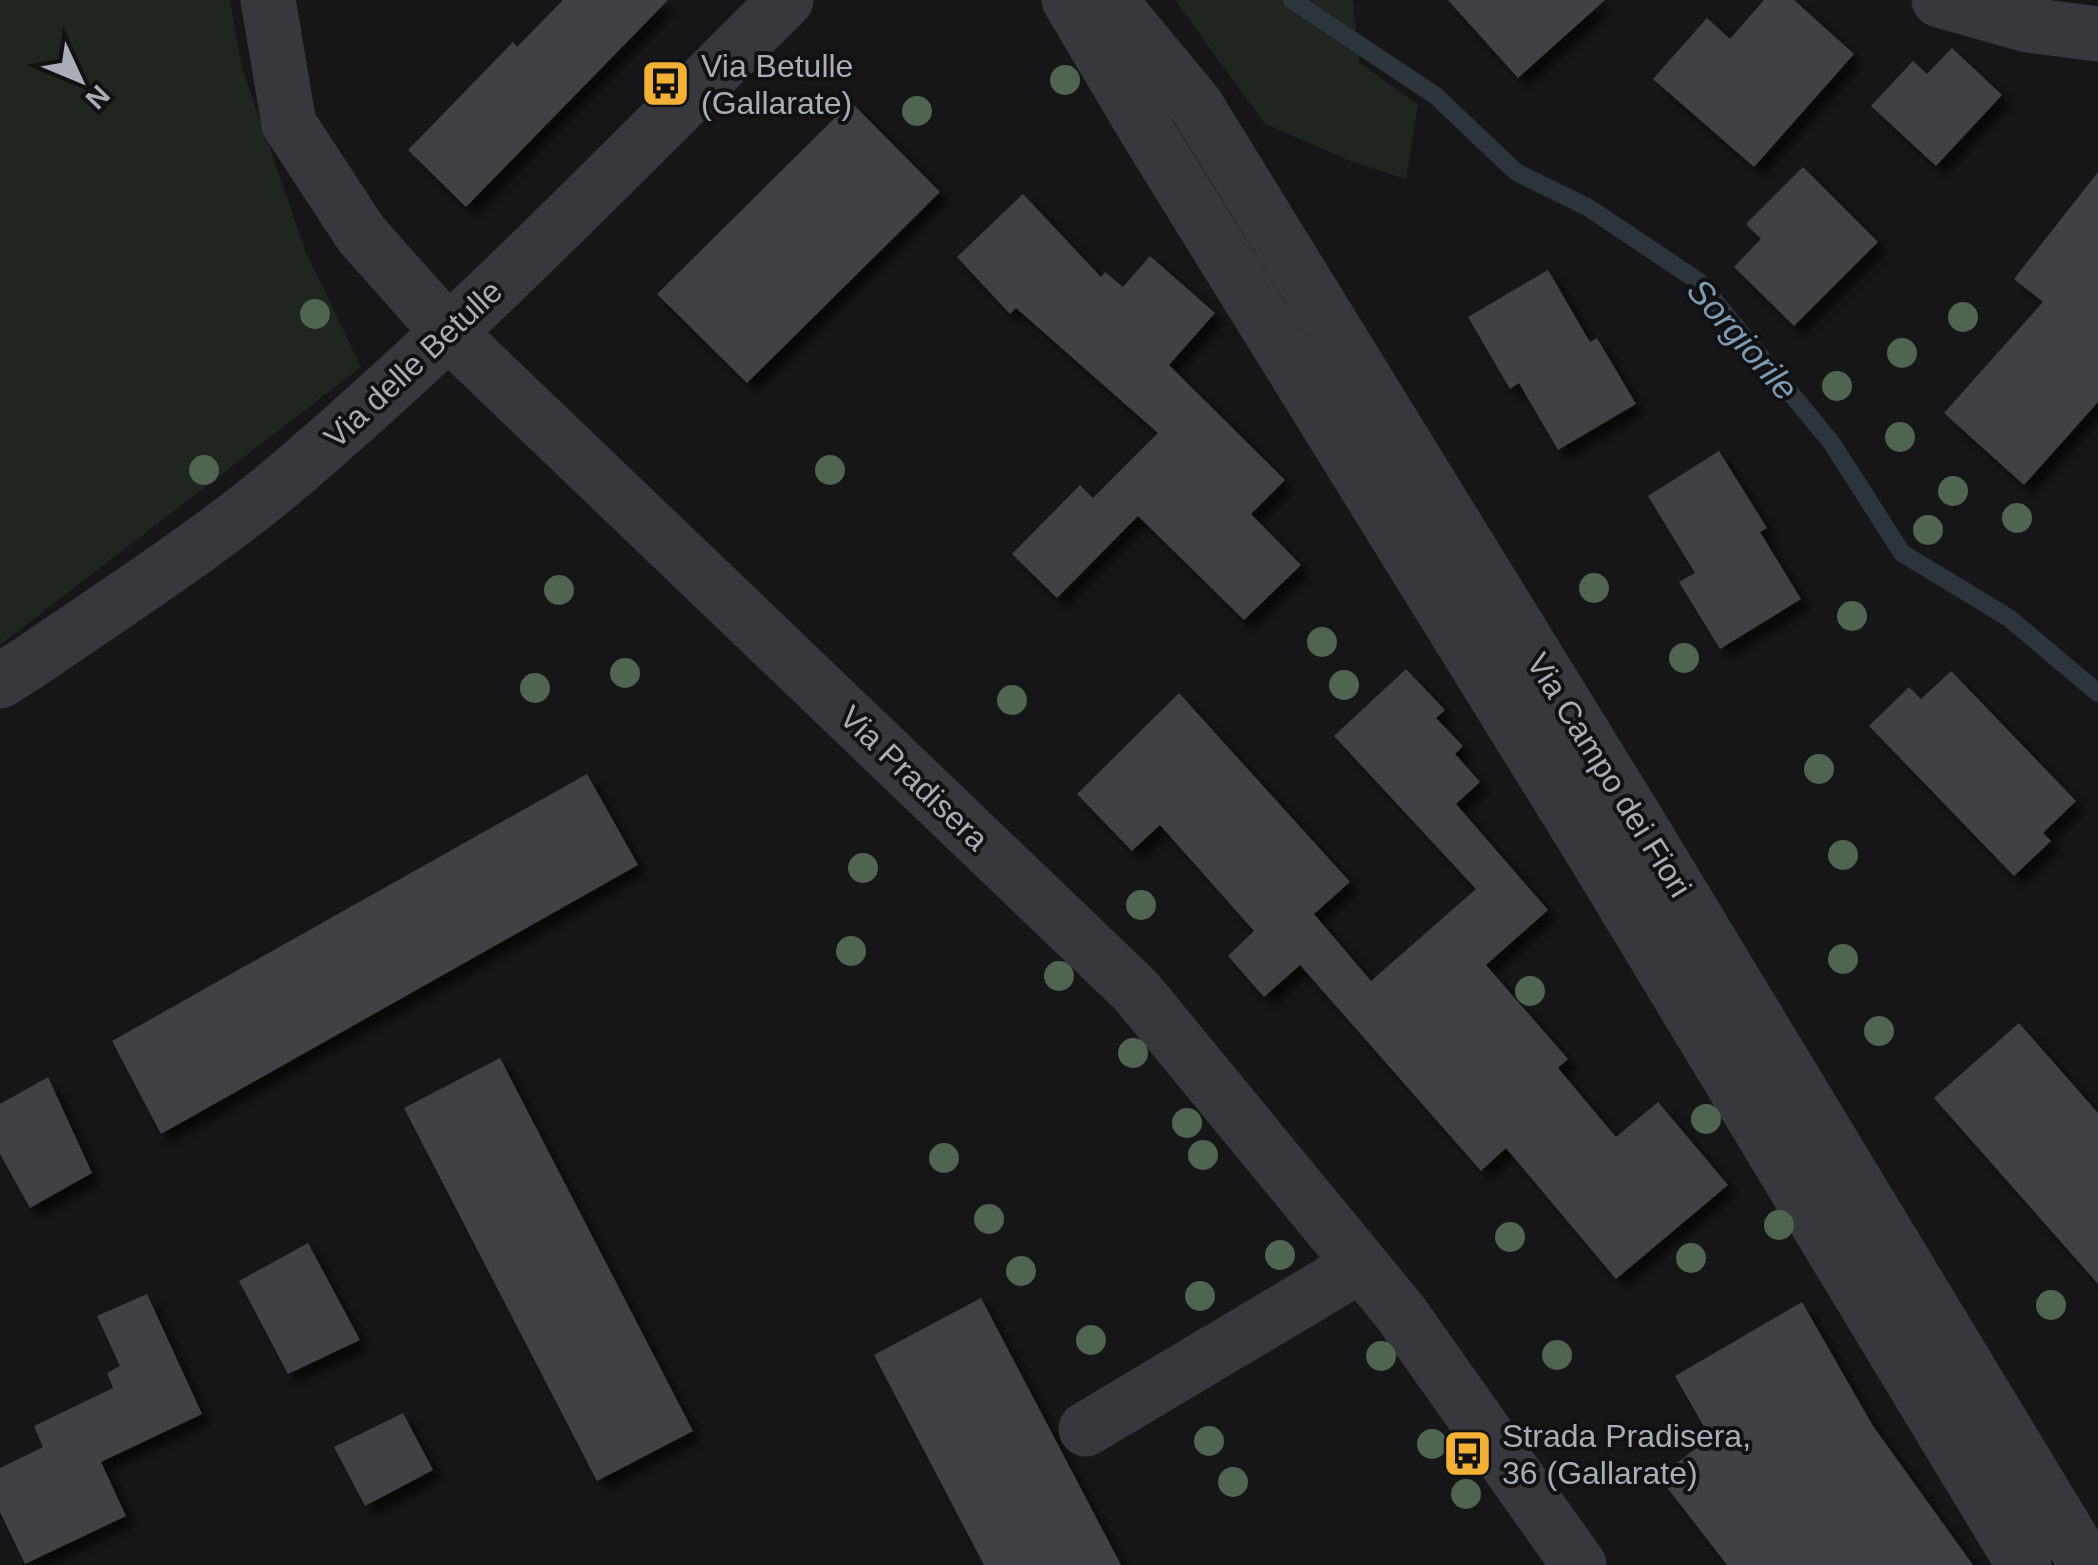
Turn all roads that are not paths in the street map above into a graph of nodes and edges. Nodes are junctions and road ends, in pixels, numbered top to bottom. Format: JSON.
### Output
{"nodes":[{"id":1,"x":268,"y":0,"type":"edge"},
{"id":2,"x":786,"y":0,"type":"edge"},
{"id":3,"x":1069,"y":0,"type":"edge"},
{"id":4,"x":1109,"y":0,"type":"edge"},
{"id":5,"x":1939,"y":0,"type":"edge"},
{"id":6,"x":2098,"y":34,"type":"edge"},
{"id":7,"x":448,"y":334,"type":"junction"},
{"id":8,"x":0,"y":680,"type":"edge"},
{"id":9,"x":1361,"y":1265,"type":"junction"},
{"id":10,"x":1086,"y":1429,"type":"dead end"},
{"id":11,"x":1579,"y":1565,"type":"edge"},
{"id":12,"x":2024,"y":1565,"type":"edge"},
{"id":13,"x":2087,"y":1565,"type":"edge"}],
"edges":[{"from":1,"to":7,"type":"street","name":"Via Pradisera"},
{"from":2,"to":7,"type":"street","name":"Via delle Betulle"},
{"from":3,"to":12,"type":"street","name":"Via Campo dei Fiori"},
{"from":4,"to":13,"type":"street","name":"Via Campo dei Fiori"},
{"from":5,"to":6,"type":"street"},
{"from":7,"to":8,"type":"street","name":"Via delle Betulle"},
{"from":7,"to":9,"type":"street","name":"Via Pradisera"},
{"from":9,"to":10,"type":"street"},
{"from":9,"to":11,"type":"street","name":"Via Pradisera"}]}
